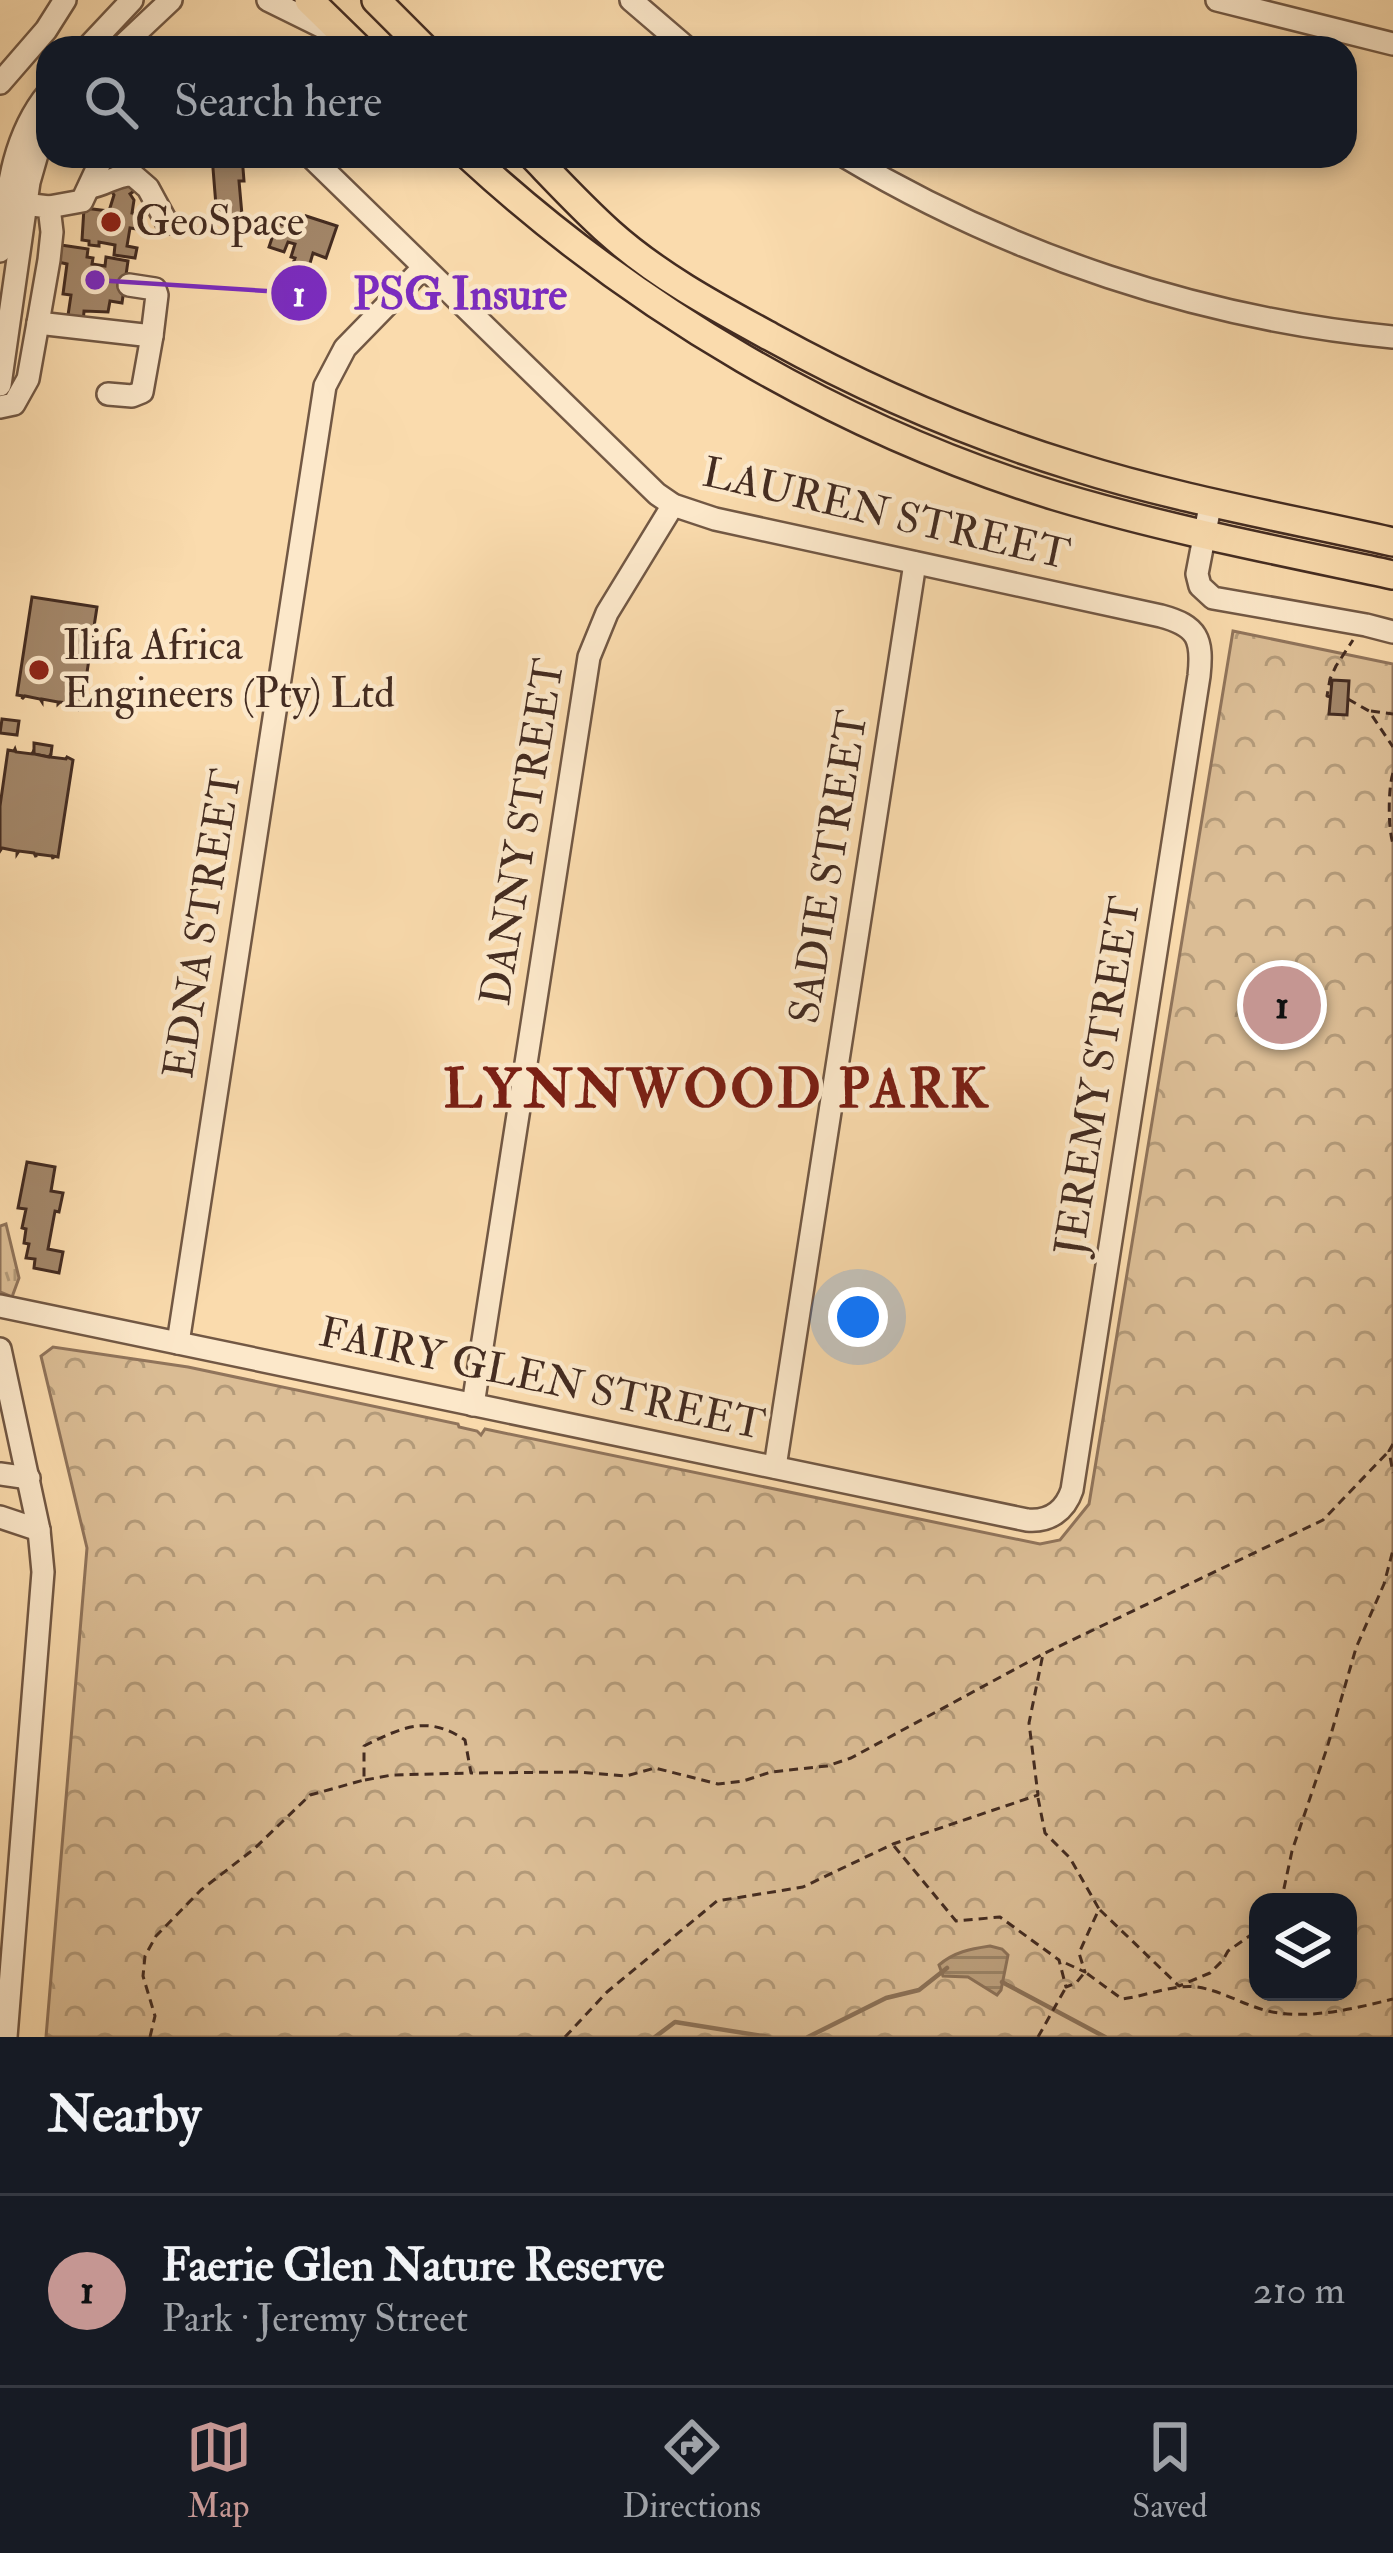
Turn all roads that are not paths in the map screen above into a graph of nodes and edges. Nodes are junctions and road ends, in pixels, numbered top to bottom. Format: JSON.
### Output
{"nodes":[{"id":1,"x":65,"y":0,"type":"edge"},
{"id":2,"x":132,"y":0,"type":"edge"},
{"id":3,"x":268,"y":0,"type":"edge"},
{"id":4,"x":309,"y":0,"type":"edge"},
{"id":5,"x":376,"y":0,"type":"edge"},
{"id":6,"x":631,"y":0,"type":"edge"},
{"id":7,"x":1217,"y":0,"type":"edge"},
{"id":8,"x":171,"y":1,"type":"edge"},
{"id":9,"x":41,"y":36,"type":"edge"},
{"id":10,"x":99,"y":36,"type":"edge"},
{"id":11,"x":133,"y":36,"type":"edge"},
{"id":12,"x":338,"y":36,"type":"edge"},
{"id":13,"x":346,"y":36,"type":"edge"},
{"id":14,"x":412,"y":36,"type":"edge"},
{"id":15,"x":673,"y":36,"type":"edge"},
{"id":16,"x":36,"y":42,"type":"edge"},
{"id":17,"x":1393,"y":44,"type":"edge"},
{"id":18,"x":0,"y":83,"type":"edge"},
{"id":19,"x":36,"y":110,"type":"edge"},
{"id":20,"x":36,"y":157,"type":"edge"},
{"id":21,"x":98,"y":168,"type":"edge"},
{"id":22,"x":322,"y":168,"type":"edge"},
{"id":23,"x":483,"y":168,"type":"edge"},
{"id":24,"x":544,"y":168,"type":"edge"},
{"id":25,"x":865,"y":168,"type":"edge"},
{"id":26,"x":90,"y":187,"type":"junction"},
{"id":27,"x":27,"y":205,"type":"junction"},
{"id":28,"x":167,"y":223,"type":"dead end"},
{"id":29,"x":0,"y":251,"type":"edge"},
{"id":30,"x":423,"y":268,"type":"junction"},
{"id":31,"x":129,"y":285,"type":"dead end"},
{"id":32,"x":38,"y":323,"type":"junction"},
{"id":33,"x":152,"y":336,"type":"junction"},
{"id":34,"x":1393,"y":338,"type":"edge"},
{"id":35,"x":2,"y":346,"type":"edge"},
{"id":36,"x":32,"y":356,"type":"junction"},
{"id":37,"x":0,"y":385,"type":"edge"},
{"id":38,"x":108,"y":394,"type":"dead end"},
{"id":39,"x":0,"y":407,"type":"edge"},
{"id":40,"x":1211,"y":502,"type":"junction"},
{"id":41,"x":673,"y":505,"type":"junction"},
{"id":42,"x":1205,"y":535,"type":"junction"},
{"id":43,"x":1393,"y":542,"type":"edge"},
{"id":44,"x":915,"y":563,"type":"junction"},
{"id":45,"x":1393,"y":575,"type":"edge"},
{"id":46,"x":1393,"y":632,"type":"edge"},
{"id":47,"x":1201,"y":655,"type":"joint"},
{"id":48,"x":0,"y":1306,"type":"edge"},
{"id":49,"x":178,"y":1343,"type":"junction"},
{"id":50,"x":0,"y":1349,"type":"edge"},
{"id":51,"x":472,"y":1405,"type":"junction"},
{"id":52,"x":775,"y":1467,"type":"junction"},
{"id":53,"x":0,"y":1474,"type":"edge"},
{"id":54,"x":29,"y":1478,"type":"junction"},
{"id":55,"x":1064,"y":1507,"type":"joint"},
{"id":56,"x":0,"y":1517,"type":"edge"},
{"id":57,"x":39,"y":1530,"type":"junction"},
{"id":58,"x":24,"y":1818,"type":"junction"},
{"id":59,"x":0,"y":1819,"type":"edge"},
{"id":60,"x":9,"y":1880,"type":"edge"},
{"id":61,"x":6,"y":2037,"type":"edge"}],
"edges":[{"from":1,"to":9,"type":"street"},
{"from":2,"to":10,"type":"street"},
{"from":3,"to":12,"type":"street"},
{"from":4,"to":13,"type":"main road"},
{"from":5,"to":14,"type":"main road"},
{"from":6,"to":15,"type":"street"},
{"from":7,"to":17,"type":"street"},
{"from":8,"to":11,"type":"street"},
{"from":16,"to":18,"type":"street"},
{"from":19,"to":27,"type":"street"},
{"from":20,"to":27,"type":"street"},
{"from":21,"to":26,"type":"street"},
{"from":22,"to":30,"type":"street","name":"LAUREN STREET"},
{"from":23,"to":42,"type":"main road"},
{"from":24,"to":40,"type":"main road"},
{"from":25,"to":34,"type":"street"},
{"from":26,"to":27,"type":"street"},
{"from":26,"to":28,"type":"street"},
{"from":27,"to":29,"type":"street"},
{"from":27,"to":32,"type":"street"},
{"from":27,"to":35,"type":"street"},
{"from":30,"to":41,"type":"street","name":"LAUREN STREET"},
{"from":30,"to":49,"type":"street","name":"EDNA STREET"},
{"from":31,"to":33,"type":"street"},
{"from":32,"to":33,"type":"street"},
{"from":32,"to":36,"type":"street"},
{"from":33,"to":38,"type":"street"},
{"from":35,"to":36,"type":"street"},
{"from":35,"to":37,"type":"street"},
{"from":36,"to":39,"type":"street"},
{"from":40,"to":42,"type":"street"},
{"from":40,"to":43,"type":"main road"},
{"from":41,"to":44,"type":"street","name":"LAUREN STREET"},
{"from":41,"to":51,"type":"street","name":"DANNY STREET"},
{"from":42,"to":45,"type":"main road"},
{"from":42,"to":46,"type":"street"},
{"from":44,"to":47,"type":"street","name":"LAUREN STREET"},
{"from":44,"to":52,"type":"street","name":"SADIE STREET"},
{"from":47,"to":55,"type":"street","name":"JEREMY STREET"},
{"from":48,"to":49,"type":"street","name":"FAIRY GLEN STREET"},
{"from":49,"to":51,"type":"street","name":"FAIRY GLEN STREET"},
{"from":50,"to":54,"type":"street"},
{"from":51,"to":52,"type":"street","name":"FAIRY GLEN STREET"},
{"from":52,"to":55,"type":"street","name":"FAIRY GLEN STREET"},
{"from":53,"to":54,"type":"street"},
{"from":54,"to":57,"type":"street"},
{"from":56,"to":57,"type":"street"},
{"from":57,"to":58,"type":"street"},
{"from":58,"to":59,"type":"street"},
{"from":58,"to":60,"type":"street"},
{"from":60,"to":61,"type":"street"}]}
